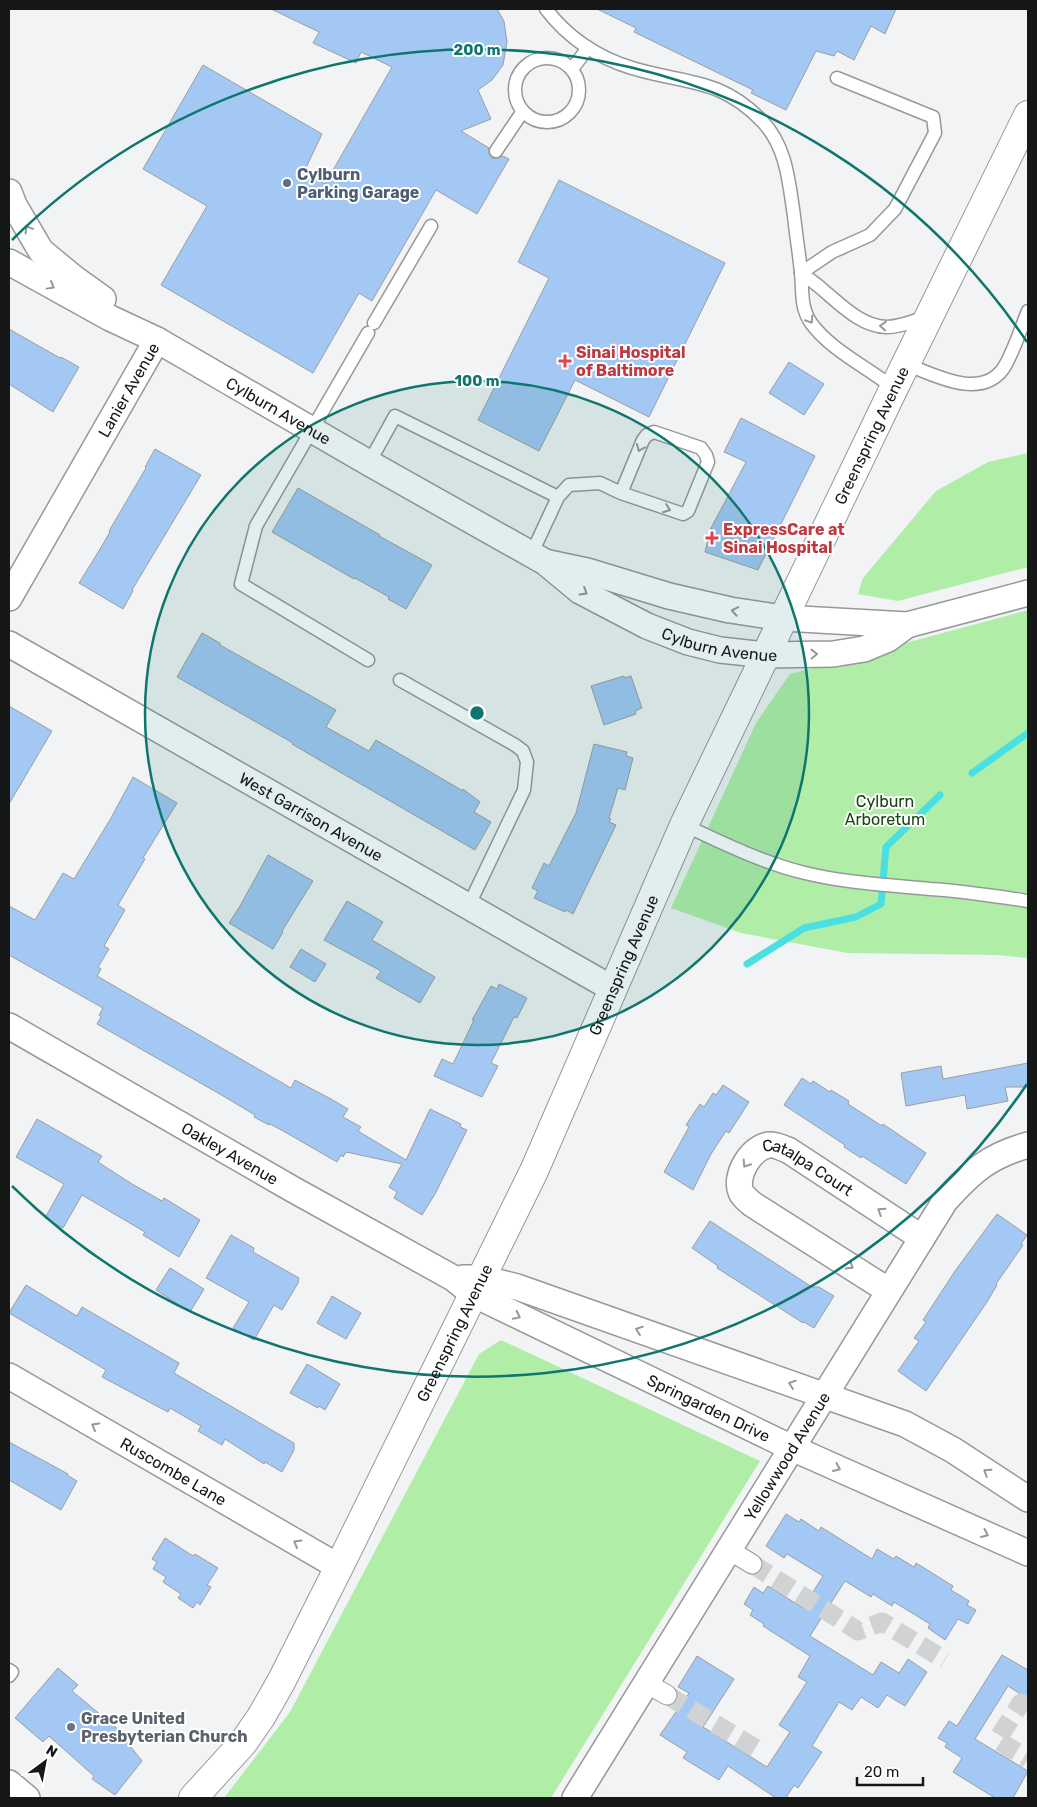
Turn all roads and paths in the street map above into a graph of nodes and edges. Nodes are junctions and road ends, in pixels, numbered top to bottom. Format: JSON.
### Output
{"nodes":[{"id":1,"x":546,"y":9,"type":"edge"},
{"id":2,"x":588,"y":48,"type":"junction"},
{"id":3,"x":572,"y":69,"type":"junction"},
{"id":4,"x":837,"y":78,"type":"dead end"},
{"id":5,"x":523,"y":111,"type":"junction"},
{"id":6,"x":1028,"y":115,"type":"edge"},
{"id":7,"x":496,"y":152,"type":"dead end"},
{"id":8,"x":10,"y":202,"type":"edge"},
{"id":9,"x":431,"y":226,"type":"dead end"},
{"id":10,"x":9,"y":260,"type":"edge"},
{"id":11,"x":801,"y":273,"type":"junction"},
{"id":12,"x":75,"y":279,"type":"junction"},
{"id":13,"x":1028,"y":311,"type":"edge"},
{"id":14,"x":930,"y":316,"type":"junction"},
{"id":15,"x":157,"y":340,"type":"junction"},
{"id":16,"x":906,"y":364,"type":"junction"},
{"id":17,"x":892,"y":392,"type":"junction"},
{"id":18,"x":312,"y":430,"type":"junction"},
{"id":19,"x":369,"y":462,"type":"junction"},
{"id":20,"x":622,"y":493,"type":"junction"},
{"id":21,"x":558,"y":497,"type":"junction"},
{"id":22,"x":538,"y":558,"type":"junction"},
{"id":23,"x":1028,"y":593,"type":"edge"},
{"id":24,"x":9,"y":598,"type":"edge"},
{"id":25,"x":783,"y":618,"type":"junction"},
{"id":26,"x":907,"y":625,"type":"junction"},
{"id":27,"x":9,"y":644,"type":"edge"},
{"id":28,"x":766,"y":655,"type":"junction"},
{"id":29,"x":368,"y":660,"type":"dead end"},
{"id":30,"x":400,"y":680,"type":"dead end"},
{"id":31,"x":684,"y":825,"type":"junction"},
{"id":32,"x":1028,"y":901,"type":"edge"},
{"id":33,"x":468,"y":907,"type":"junction"},
{"id":34,"x":613,"y":989,"type":"junction"},
{"id":35,"x":9,"y":1026,"type":"edge"},
{"id":36,"x":1028,"y":1145,"type":"edge"},
{"id":37,"x":922,"y":1238,"type":"junction"},
{"id":38,"x":469,"y":1284,"type":"junction"},
{"id":39,"x":890,"y":1291,"type":"junction"},
{"id":40,"x":9,"y":1376,"type":"edge"},
{"id":41,"x":825,"y":1395,"type":"junction"},
{"id":42,"x":792,"y":1448,"type":"junction"},
{"id":43,"x":1028,"y":1499,"type":"edge"},
{"id":44,"x":729,"y":1550,"type":"junction"},
{"id":45,"x":1028,"y":1553,"type":"edge"},
{"id":46,"x":752,"y":1564,"type":"tunnel mouth"},
{"id":47,"x":339,"y":1567,"type":"junction"},
{"id":48,"x":9,"y":1670,"type":"edge"},
{"id":49,"x":9,"y":1676,"type":"edge"},
{"id":50,"x":9,"y":1783,"type":"edge"},
{"id":51,"x":27,"y":1798,"type":"edge"},
{"id":52,"x":193,"y":1798,"type":"edge"},
{"id":53,"x":575,"y":1798,"type":"edge"}],
"edges":[{"from":1,"to":2,"type":"lane"},
{"from":2,"to":3,"type":"lane"},
{"from":2,"to":11,"type":"lane"},
{"from":3,"to":5,"type":"lane"},
{"from":3,"to":5,"type":"lane"},
{"from":4,"to":11,"type":"lane"},
{"from":5,"to":7,"type":"lane"},
{"from":6,"to":14,"type":"main road","name":"Greenspring Avenue"},
{"from":12,"to":8,"type":"street","name":"Lanier Avenue","one_way":true},
{"from":9,"to":18,"type":"lane"},
{"from":10,"to":12,"type":"street","name":"Cylburn Avenue"},
{"from":10,"to":15,"type":"street","name":"Cylburn Avenue","one_way":true},
{"from":14,"to":11,"type":"lane","one_way":true},
{"from":11,"to":17,"type":"lane","one_way":true},
{"from":12,"to":15,"type":"street","name":"Lanier Avenue"},
{"from":13,"to":16,"type":"lane"},
{"from":14,"to":16,"type":"main road","name":"Greenspring Avenue"},
{"from":15,"to":18,"type":"street","name":"Cylburn Avenue"},
{"from":15,"to":24,"type":"street","name":"Lanier Avenue"},
{"from":16,"to":17,"type":"main road","name":"Greenspring Avenue"},
{"from":17,"to":25,"type":"main road","name":"Greenspring Avenue"},
{"from":18,"to":19,"type":"street","name":"Cylburn Avenue"},
{"from":18,"to":29,"type":"lane"},
{"from":19,"to":21,"type":"lane"},
{"from":19,"to":22,"type":"street","name":"Cylburn Avenue"},
{"from":20,"to":20,"type":"lane","one_way":true},
{"from":20,"to":21,"type":"lane"},
{"from":21,"to":22,"type":"lane"},
{"from":25,"to":22,"type":"street","name":"Cylburn Avenue","one_way":true},
{"from":22,"to":28,"type":"street","name":"Cylburn Avenue","one_way":true},
{"from":23,"to":26,"type":"street","name":"Cylburn Avenue"},
{"from":25,"to":26,"type":"street","name":"Cylburn Avenue"},
{"from":25,"to":28,"type":"main road","name":"Greenspring Avenue"},
{"from":28,"to":26,"type":"street","name":"Cylburn Avenue","one_way":true},
{"from":27,"to":33,"type":"street","name":"West Garrison Avenue"},
{"from":28,"to":31,"type":"main road","name":"Greenspring Avenue"},
{"from":30,"to":33,"type":"lane"},
{"from":31,"to":32,"type":"lane"},
{"from":31,"to":34,"type":"main road","name":"Greenspring Avenue"},
{"from":33,"to":34,"type":"street","name":"West Garrison Avenue"},
{"from":34,"to":38,"type":"main road","name":"Greenspring Avenue"},
{"from":35,"to":38,"type":"street","name":"Oakley Avenue"},
{"from":36,"to":37,"type":"street","name":"Yellowwood Avenue"},
{"from":37,"to":39,"type":"street","name":"Yellowwood Avenue"},
{"from":37,"to":39,"type":"street","name":"Catalpa Court","one_way":true},
{"from":41,"to":38,"type":"street","one_way":true},
{"from":38,"to":42,"type":"street","name":"Springarden Drive","one_way":true},
{"from":38,"to":47,"type":"main road","name":"Greenspring Avenue"},
{"from":39,"to":41,"type":"street","name":"Yellowwood Avenue"},
{"from":47,"to":40,"type":"street","name":"Ruscombe Lane","one_way":true},
{"from":41,"to":42,"type":"street","name":"Yellowwood Avenue"},
{"from":43,"to":41,"type":"street","one_way":true},
{"from":42,"to":44,"type":"street","name":"Yellowwood Avenue"},
{"from":42,"to":45,"type":"street","name":"Springarden Drive","one_way":true},
{"from":44,"to":46,"type":"street"},
{"from":44,"to":53,"type":"street","name":"Yellowwood Avenue"},
{"from":47,"to":52,"type":"main road","name":"Greenspring Avenue"},
{"from":48,"to":49,"type":"lane"},
{"from":50,"to":51,"type":"street"}]}
